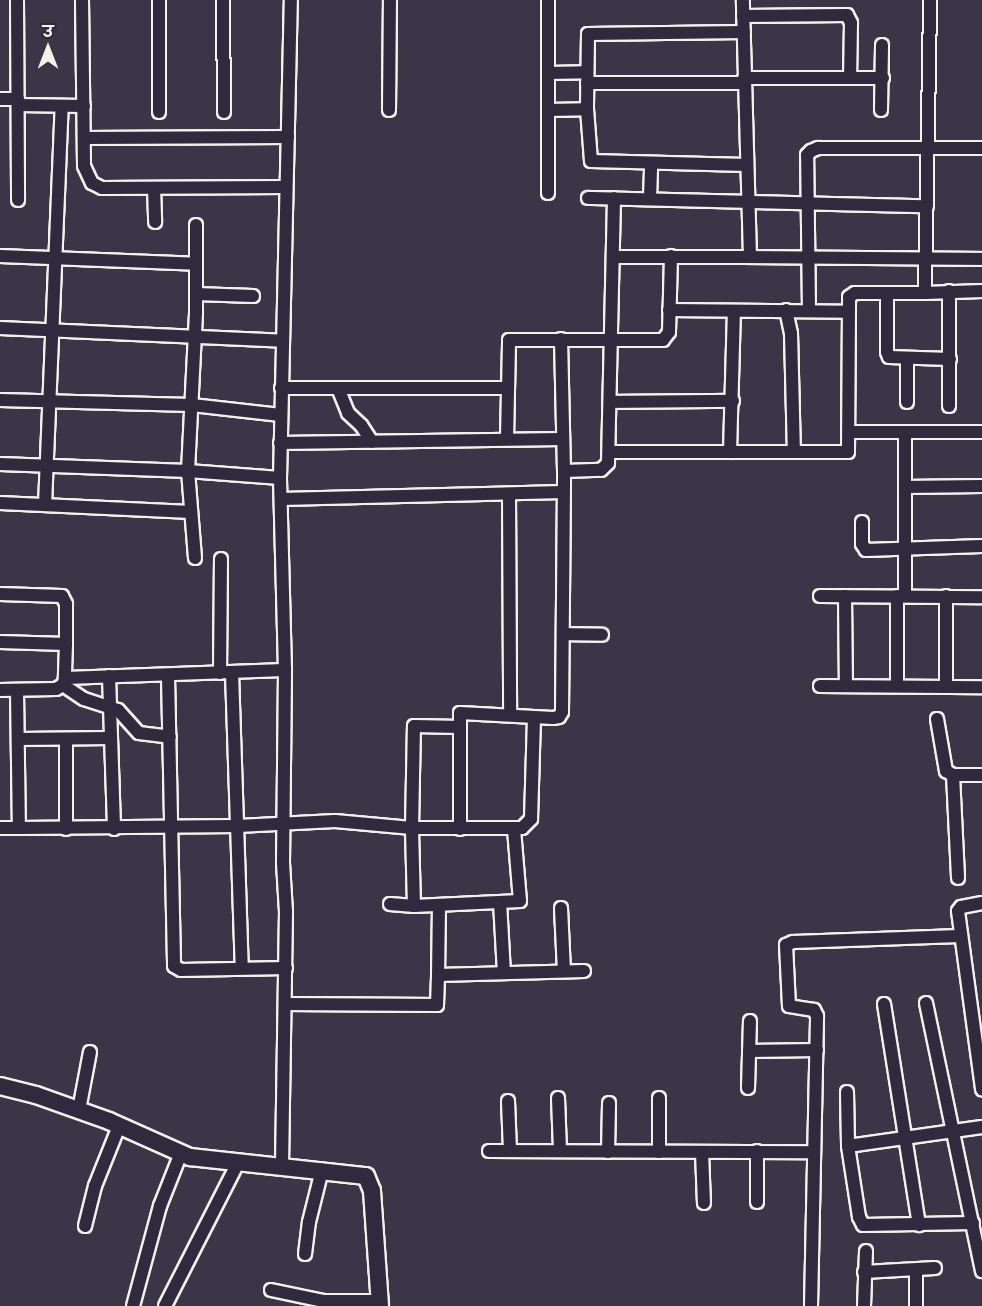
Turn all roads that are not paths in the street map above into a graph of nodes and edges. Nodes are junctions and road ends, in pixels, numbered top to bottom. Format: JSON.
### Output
{"nodes":[{"id":1,"x":17,"y":0,"type":"edge"},
{"id":2,"x":82,"y":0,"type":"edge"},
{"id":3,"x":159,"y":0,"type":"edge"},
{"id":4,"x":223,"y":0,"type":"edge"},
{"id":5,"x":291,"y":0,"type":"edge"},
{"id":6,"x":390,"y":0,"type":"edge"},
{"id":7,"x":548,"y":0,"type":"edge"},
{"id":8,"x":743,"y":0,"type":"edge"},
{"id":9,"x":930,"y":0,"type":"edge"},
{"id":10,"x":743,"y":16,"type":"junction"},
{"id":11,"x":744,"y":32,"type":"junction"},
{"id":12,"x":882,"y":45,"type":"dead end"},
{"id":13,"x":548,"y":73,"type":"junction"},
{"id":14,"x":587,"y":77,"type":"junction"},
{"id":15,"x":850,"y":78,"type":"junction"},
{"id":16,"x":882,"y":78,"type":"junction"},
{"id":17,"x":744,"y":81,"type":"junction"},
{"id":18,"x":0,"y":99,"type":"edge"},
{"id":19,"x":18,"y":102,"type":"junction"},
{"id":20,"x":62,"y":106,"type":"junction"},
{"id":21,"x":84,"y":106,"type":"junction"},
{"id":22,"x":587,"y":109,"type":"junction"},
{"id":23,"x":389,"y":110,"type":"dead end"},
{"id":24,"x":548,"y":110,"type":"junction"},
{"id":25,"x":881,"y":110,"type":"dead end"},
{"id":26,"x":159,"y":112,"type":"dead end"},
{"id":27,"x":224,"y":112,"type":"dead end"},
{"id":28,"x":288,"y":137,"type":"junction"},
{"id":29,"x":84,"y":138,"type":"junction"},
{"id":30,"x":928,"y":148,"type":"junction"},
{"id":31,"x":982,"y":148,"type":"edge"},
{"id":32,"x":651,"y":163,"type":"junction"},
{"id":33,"x":747,"y":165,"type":"junction"},
{"id":34,"x":286,"y":187,"type":"junction"},
{"id":35,"x":154,"y":188,"type":"junction"},
{"id":36,"x":548,"y":193,"type":"dead end"},
{"id":37,"x":588,"y":198,"type":"dead end"},
{"id":38,"x":614,"y":198,"type":"junction"},
{"id":39,"x":650,"y":198,"type":"junction"},
{"id":40,"x":18,"y":200,"type":"dead end"},
{"id":41,"x":749,"y":201,"type":"junction"},
{"id":42,"x":808,"y":203,"type":"junction"},
{"id":43,"x":927,"y":206,"type":"junction"},
{"id":44,"x":155,"y":222,"type":"dead end"},
{"id":45,"x":196,"y":225,"type":"dead end"},
{"id":46,"x":0,"y":256,"type":"edge"},
{"id":47,"x":670,"y":256,"type":"junction"},
{"id":48,"x":614,"y":257,"type":"junction"},
{"id":49,"x":750,"y":257,"type":"junction"},
{"id":50,"x":809,"y":258,"type":"junction"},
{"id":51,"x":55,"y":259,"type":"junction"},
{"id":52,"x":982,"y":259,"type":"edge"},
{"id":53,"x":926,"y":260,"type":"junction"},
{"id":54,"x":196,"y":264,"type":"junction"},
{"id":55,"x":949,"y":291,"type":"junction"},
{"id":56,"x":982,"y":291,"type":"edge"},
{"id":57,"x":925,"y":293,"type":"junction"},
{"id":58,"x":196,"y":294,"type":"junction"},
{"id":59,"x":887,"y":294,"type":"junction"},
{"id":60,"x":253,"y":296,"type":"dead end"},
{"id":61,"x":669,"y":310,"type":"junction"},
{"id":62,"x":734,"y":310,"type":"junction"},
{"id":63,"x":786,"y":310,"type":"junction"},
{"id":64,"x":809,"y":310,"type":"junction"},
{"id":65,"x":848,"y":312,"type":"junction"},
{"id":66,"x":0,"y":328,"type":"edge"},
{"id":67,"x":54,"y":330,"type":"junction"},
{"id":68,"x":194,"y":337,"type":"junction"},
{"id":69,"x":561,"y":339,"type":"junction"},
{"id":70,"x":613,"y":339,"type":"junction"},
{"id":71,"x":283,"y":341,"type":"junction"},
{"id":72,"x":950,"y":359,"type":"junction"},
{"id":73,"x":907,"y":360,"type":"junction"},
{"id":74,"x":281,"y":388,"type":"junction"},
{"id":75,"x":338,"y":388,"type":"junction"},
{"id":76,"x":507,"y":388,"type":"junction"},
{"id":77,"x":0,"y":400,"type":"edge"},
{"id":78,"x":733,"y":401,"type":"junction"},
{"id":79,"x":51,"y":402,"type":"junction"},
{"id":80,"x":610,"y":402,"type":"junction"},
{"id":81,"x":907,"y":402,"type":"dead end"},
{"id":82,"x":192,"y":405,"type":"junction"},
{"id":83,"x":949,"y":406,"type":"dead end"},
{"id":84,"x":280,"y":415,"type":"junction"},
{"id":85,"x":849,"y":432,"type":"junction"},
{"id":86,"x":982,"y":432,"type":"edge"},
{"id":87,"x":905,"y":433,"type":"junction"},
{"id":88,"x":507,"y":439,"type":"junction"},
{"id":89,"x":562,"y":439,"type":"junction"},
{"id":90,"x":372,"y":442,"type":"junction"},
{"id":91,"x":280,"y":443,"type":"junction"},
{"id":92,"x":609,"y":452,"type":"junction"},
{"id":93,"x":730,"y":452,"type":"junction"},
{"id":94,"x":794,"y":452,"type":"junction"},
{"id":95,"x":0,"y":464,"type":"edge"},
{"id":96,"x":48,"y":467,"type":"junction"},
{"id":97,"x":188,"y":471,"type":"junction"},
{"id":98,"x":564,"y":471,"type":"junction"},
{"id":99,"x":280,"y":478,"type":"junction"},
{"id":100,"x":982,"y":486,"type":"edge"},
{"id":101,"x":905,"y":487,"type":"junction"},
{"id":102,"x":562,"y":492,"type":"junction"},
{"id":103,"x":509,"y":494,"type":"junction"},
{"id":104,"x":280,"y":499,"type":"junction"},
{"id":105,"x":0,"y":503,"type":"edge"},
{"id":106,"x":45,"y":505,"type":"junction"},
{"id":107,"x":190,"y":512,"type":"junction"},
{"id":108,"x":862,"y":522,"type":"dead end"},
{"id":109,"x":982,"y":546,"type":"edge"},
{"id":110,"x":905,"y":547,"type":"junction"},
{"id":111,"x":195,"y":558,"type":"dead end"},
{"id":112,"x":221,"y":559,"type":"dead end"},
{"id":113,"x":0,"y":594,"type":"edge"},
{"id":114,"x":820,"y":596,"type":"dead end"},
{"id":115,"x":845,"y":596,"type":"junction"},
{"id":116,"x":901,"y":596,"type":"junction"},
{"id":117,"x":946,"y":597,"type":"junction"},
{"id":118,"x":982,"y":597,"type":"edge"},
{"id":119,"x":563,"y":634,"type":"junction"},
{"id":120,"x":602,"y":635,"type":"dead end"},
{"id":121,"x":0,"y":642,"type":"edge"},
{"id":122,"x":66,"y":644,"type":"junction"},
{"id":123,"x":285,"y":670,"type":"junction"},
{"id":124,"x":226,"y":673,"type":"junction"},
{"id":125,"x":109,"y":676,"type":"junction"},
{"id":126,"x":168,"y":676,"type":"junction"},
{"id":127,"x":64,"y":682,"type":"junction"},
{"id":128,"x":820,"y":686,"type":"dead end"},
{"id":129,"x":846,"y":686,"type":"junction"},
{"id":130,"x":897,"y":686,"type":"junction"},
{"id":131,"x":946,"y":687,"type":"junction"},
{"id":132,"x":982,"y":687,"type":"edge"},
{"id":133,"x":0,"y":690,"type":"edge"},
{"id":134,"x":17,"y":691,"type":"junction"},
{"id":135,"x":110,"y":706,"type":"junction"},
{"id":136,"x":510,"y":715,"type":"junction"},
{"id":137,"x":534,"y":717,"type":"junction"},
{"id":138,"x":937,"y":719,"type":"dead end"},
{"id":139,"x":460,"y":727,"type":"junction"},
{"id":140,"x":170,"y":737,"type":"junction"},
{"id":141,"x":111,"y":738,"type":"junction"},
{"id":142,"x":19,"y":739,"type":"junction"},
{"id":143,"x":66,"y":739,"type":"junction"},
{"id":144,"x":953,"y":775,"type":"junction"},
{"id":145,"x":982,"y":775,"type":"edge"},
{"id":146,"x":284,"y":825,"type":"junction"},
{"id":147,"x":238,"y":826,"type":"junction"},
{"id":148,"x":173,"y":827,"type":"junction"},
{"id":149,"x":0,"y":828,"type":"edge"},
{"id":150,"x":19,"y":828,"type":"junction"},
{"id":151,"x":412,"y":828,"type":"junction"},
{"id":152,"x":66,"y":829,"type":"junction"},
{"id":153,"x":114,"y":829,"type":"junction"},
{"id":154,"x":460,"y":829,"type":"junction"},
{"id":155,"x":514,"y":829,"type":"junction"},
{"id":156,"x":958,"y":878,"type":"dead end"},
{"id":157,"x":500,"y":902,"type":"junction"},
{"id":158,"x":982,"y":903,"type":"edge"},
{"id":159,"x":390,"y":904,"type":"dead end"},
{"id":160,"x":440,"y":905,"type":"junction"},
{"id":161,"x":414,"y":906,"type":"junction"},
{"id":162,"x":561,"y":908,"type":"dead end"},
{"id":163,"x":960,"y":936,"type":"junction"},
{"id":164,"x":242,"y":968,"type":"junction"},
{"id":165,"x":286,"y":968,"type":"junction"},
{"id":166,"x":584,"y":971,"type":"dead end"},
{"id":167,"x":564,"y":972,"type":"junction"},
{"id":168,"x":504,"y":973,"type":"junction"},
{"id":169,"x":438,"y":975,"type":"junction"},
{"id":170,"x":926,"y":1003,"type":"dead end"},
{"id":171,"x":285,"y":1004,"type":"junction"},
{"id":172,"x":884,"y":1004,"type":"dead end"},
{"id":173,"x":978,"y":1019,"type":"edge"},
{"id":174,"x":750,"y":1021,"type":"dead end"},
{"id":175,"x":817,"y":1050,"type":"junction"},
{"id":176,"x":749,"y":1051,"type":"junction"},
{"id":177,"x":90,"y":1052,"type":"dead end"},
{"id":178,"x":981,"y":1071,"type":"edge"},
{"id":179,"x":0,"y":1086,"type":"edge"},
{"id":180,"x":748,"y":1088,"type":"dead end"},
{"id":181,"x":982,"y":1089,"type":"edge"},
{"id":182,"x":847,"y":1092,"type":"dead end"},
{"id":183,"x":558,"y":1098,"type":"dead end"},
{"id":184,"x":659,"y":1098,"type":"dead end"},
{"id":185,"x":508,"y":1101,"type":"dead end"},
{"id":186,"x":609,"y":1103,"type":"dead end"},
{"id":187,"x":79,"y":1110,"type":"junction"},
{"id":188,"x":119,"y":1126,"type":"junction"},
{"id":189,"x":982,"y":1127,"type":"edge"},
{"id":190,"x":952,"y":1133,"type":"junction"},
{"id":191,"x":905,"y":1140,"type":"junction"},
{"id":192,"x":848,"y":1146,"type":"junction"},
{"id":193,"x":510,"y":1150,"type":"junction"},
{"id":194,"x":489,"y":1151,"type":"dead end"},
{"id":195,"x":560,"y":1151,"type":"junction"},
{"id":196,"x":757,"y":1151,"type":"junction"},
{"id":197,"x":608,"y":1152,"type":"junction"},
{"id":198,"x":659,"y":1152,"type":"junction"},
{"id":199,"x":702,"y":1152,"type":"junction"},
{"id":200,"x":814,"y":1152,"type":"junction"},
{"id":201,"x":181,"y":1153,"type":"junction"},
{"id":202,"x":238,"y":1163,"type":"junction"},
{"id":203,"x":282,"y":1166,"type":"junction"},
{"id":204,"x":322,"y":1170,"type":"junction"},
{"id":205,"x":757,"y":1202,"type":"dead end"},
{"id":206,"x":704,"y":1203,"type":"dead end"},
{"id":207,"x":973,"y":1223,"type":"junction"},
{"id":208,"x":919,"y":1225,"type":"junction"},
{"id":209,"x":85,"y":1226,"type":"dead end"},
{"id":210,"x":866,"y":1251,"type":"dead end"},
{"id":211,"x":305,"y":1254,"type":"dead end"},
{"id":212,"x":935,"y":1268,"type":"dead end"},
{"id":213,"x":916,"y":1270,"type":"junction"},
{"id":214,"x":982,"y":1271,"type":"edge"},
{"id":215,"x":864,"y":1272,"type":"junction"},
{"id":216,"x":271,"y":1290,"type":"dead end"},
{"id":217,"x":379,"y":1304,"type":"edge"},
{"id":218,"x":133,"y":1306,"type":"edge"},
{"id":219,"x":165,"y":1306,"type":"edge"},
{"id":220,"x":811,"y":1306,"type":"edge"},
{"id":221,"x":864,"y":1306,"type":"edge"},
{"id":222,"x":916,"y":1306,"type":"edge"}],
"edges":[{"from":1,"to":19,"type":"street"},
{"from":2,"to":21,"type":"street"},
{"from":3,"to":26,"type":"street"},
{"from":4,"to":27,"type":"street"},
{"from":5,"to":28,"type":"street"},
{"from":6,"to":23,"type":"street"},
{"from":7,"to":13,"type":"street"},
{"from":8,"to":10,"type":"street"},
{"from":9,"to":30,"type":"street"},
{"from":10,"to":11,"type":"street"},
{"from":10,"to":15,"type":"street"},
{"from":11,"to":14,"type":"street"},
{"from":11,"to":17,"type":"street"},
{"from":12,"to":16,"type":"street"},
{"from":13,"to":14,"type":"street"},
{"from":13,"to":24,"type":"street"},
{"from":14,"to":17,"type":"street"},
{"from":14,"to":22,"type":"street"},
{"from":15,"to":16,"type":"street"},
{"from":15,"to":17,"type":"street"},
{"from":16,"to":25,"type":"street"},
{"from":17,"to":33,"type":"street"},
{"from":18,"to":19,"type":"street"},
{"from":19,"to":20,"type":"street"},
{"from":19,"to":40,"type":"street"},
{"from":20,"to":21,"type":"street"},
{"from":20,"to":51,"type":"street"},
{"from":21,"to":29,"type":"street"},
{"from":22,"to":24,"type":"street"},
{"from":22,"to":32,"type":"street"},
{"from":24,"to":36,"type":"street"},
{"from":28,"to":29,"type":"street"},
{"from":28,"to":34,"type":"street"},
{"from":29,"to":35,"type":"street"},
{"from":30,"to":31,"type":"street"},
{"from":30,"to":42,"type":"street"},
{"from":30,"to":43,"type":"street"},
{"from":32,"to":33,"type":"street"},
{"from":32,"to":39,"type":"street"},
{"from":33,"to":41,"type":"street"},
{"from":34,"to":35,"type":"street"},
{"from":34,"to":71,"type":"street"},
{"from":35,"to":44,"type":"street"},
{"from":37,"to":38,"type":"street"},
{"from":38,"to":39,"type":"street"},
{"from":38,"to":48,"type":"street"},
{"from":39,"to":41,"type":"street"},
{"from":41,"to":42,"type":"street"},
{"from":41,"to":49,"type":"street"},
{"from":42,"to":43,"type":"street"},
{"from":42,"to":50,"type":"street"},
{"from":43,"to":53,"type":"street"},
{"from":45,"to":54,"type":"street"},
{"from":46,"to":51,"type":"street"},
{"from":47,"to":48,"type":"street"},
{"from":47,"to":49,"type":"street"},
{"from":47,"to":61,"type":"street"},
{"from":48,"to":70,"type":"street"},
{"from":49,"to":50,"type":"street"},
{"from":50,"to":53,"type":"street"},
{"from":50,"to":64,"type":"street"},
{"from":51,"to":54,"type":"street"},
{"from":51,"to":67,"type":"street"},
{"from":52,"to":53,"type":"street"},
{"from":53,"to":57,"type":"street"},
{"from":54,"to":58,"type":"street"},
{"from":55,"to":56,"type":"street"},
{"from":55,"to":57,"type":"street"},
{"from":55,"to":72,"type":"street"},
{"from":57,"to":59,"type":"street"},
{"from":58,"to":60,"type":"street"},
{"from":58,"to":68,"type":"street"},
{"from":59,"to":65,"type":"street"},
{"from":59,"to":73,"type":"street"},
{"from":61,"to":62,"type":"street"},
{"from":61,"to":70,"type":"street"},
{"from":62,"to":63,"type":"street"},
{"from":62,"to":78,"type":"street"},
{"from":63,"to":64,"type":"street"},
{"from":63,"to":94,"type":"street"},
{"from":64,"to":65,"type":"street"},
{"from":65,"to":85,"type":"street"},
{"from":66,"to":67,"type":"street"},
{"from":67,"to":68,"type":"street"},
{"from":67,"to":79,"type":"street"},
{"from":68,"to":71,"type":"street"},
{"from":68,"to":82,"type":"street"},
{"from":69,"to":70,"type":"street"},
{"from":69,"to":76,"type":"street"},
{"from":69,"to":89,"type":"street"},
{"from":70,"to":80,"type":"street"},
{"from":71,"to":74,"type":"street"},
{"from":72,"to":73,"type":"street"},
{"from":72,"to":83,"type":"street"},
{"from":73,"to":81,"type":"street"},
{"from":74,"to":75,"type":"street"},
{"from":74,"to":84,"type":"street"},
{"from":75,"to":76,"type":"street"},
{"from":75,"to":90,"type":"street"},
{"from":76,"to":88,"type":"street"},
{"from":77,"to":79,"type":"street"},
{"from":78,"to":80,"type":"street"},
{"from":78,"to":93,"type":"street"},
{"from":79,"to":82,"type":"street"},
{"from":79,"to":96,"type":"street"},
{"from":80,"to":92,"type":"street"},
{"from":82,"to":84,"type":"street"},
{"from":82,"to":97,"type":"street"},
{"from":84,"to":91,"type":"street"},
{"from":85,"to":87,"type":"street"},
{"from":85,"to":94,"type":"street"},
{"from":86,"to":87,"type":"street"},
{"from":87,"to":101,"type":"street"},
{"from":88,"to":89,"type":"street"},
{"from":88,"to":90,"type":"street"},
{"from":89,"to":98,"type":"street"},
{"from":90,"to":91,"type":"street"},
{"from":91,"to":99,"type":"street"},
{"from":92,"to":93,"type":"street"},
{"from":92,"to":98,"type":"street"},
{"from":93,"to":94,"type":"street"},
{"from":95,"to":96,"type":"street"},
{"from":96,"to":97,"type":"street"},
{"from":96,"to":106,"type":"street"},
{"from":97,"to":99,"type":"street"},
{"from":97,"to":107,"type":"street"},
{"from":98,"to":102,"type":"street"},
{"from":99,"to":104,"type":"street"},
{"from":100,"to":101,"type":"street"},
{"from":101,"to":110,"type":"street"},
{"from":102,"to":103,"type":"street"},
{"from":102,"to":119,"type":"street"},
{"from":103,"to":104,"type":"street"},
{"from":103,"to":136,"type":"street"},
{"from":104,"to":123,"type":"street"},
{"from":105,"to":106,"type":"street"},
{"from":106,"to":107,"type":"street"},
{"from":107,"to":111,"type":"street"},
{"from":108,"to":110,"type":"street"},
{"from":109,"to":110,"type":"street"},
{"from":110,"to":116,"type":"street"},
{"from":112,"to":124,"type":"street"},
{"from":113,"to":122,"type":"street"},
{"from":114,"to":115,"type":"street"},
{"from":115,"to":116,"type":"street"},
{"from":115,"to":129,"type":"street"},
{"from":116,"to":117,"type":"street"},
{"from":116,"to":130,"type":"street"},
{"from":117,"to":118,"type":"street"},
{"from":117,"to":131,"type":"street"},
{"from":119,"to":120,"type":"street"},
{"from":119,"to":137,"type":"street"},
{"from":121,"to":122,"type":"street"},
{"from":122,"to":127,"type":"street"},
{"from":123,"to":124,"type":"street"},
{"from":123,"to":146,"type":"street"},
{"from":124,"to":126,"type":"street"},
{"from":124,"to":147,"type":"street"},
{"from":125,"to":126,"type":"street"},
{"from":125,"to":127,"type":"street"},
{"from":125,"to":135,"type":"street"},
{"from":126,"to":140,"type":"street"},
{"from":127,"to":134,"type":"street"},
{"from":127,"to":135,"type":"street"},
{"from":128,"to":129,"type":"street"},
{"from":129,"to":130,"type":"street"},
{"from":130,"to":131,"type":"street"},
{"from":131,"to":132,"type":"street"},
{"from":133,"to":134,"type":"street"},
{"from":134,"to":142,"type":"street"},
{"from":135,"to":140,"type":"street"},
{"from":135,"to":141,"type":"street"},
{"from":136,"to":137,"type":"street"},
{"from":136,"to":139,"type":"street"},
{"from":137,"to":155,"type":"street"},
{"from":138,"to":144,"type":"street"},
{"from":139,"to":151,"type":"street"},
{"from":139,"to":154,"type":"street"},
{"from":140,"to":148,"type":"street"},
{"from":141,"to":143,"type":"street"},
{"from":141,"to":153,"type":"street"},
{"from":142,"to":143,"type":"street"},
{"from":142,"to":150,"type":"street"},
{"from":143,"to":152,"type":"street"},
{"from":144,"to":145,"type":"street"},
{"from":144,"to":156,"type":"street"},
{"from":146,"to":147,"type":"street"},
{"from":146,"to":151,"type":"street"},
{"from":146,"to":165,"type":"street"},
{"from":147,"to":148,"type":"street"},
{"from":147,"to":164,"type":"street"},
{"from":148,"to":153,"type":"street"},
{"from":148,"to":164,"type":"street"},
{"from":149,"to":150,"type":"street"},
{"from":150,"to":152,"type":"street"},
{"from":151,"to":154,"type":"street"},
{"from":151,"to":161,"type":"street"},
{"from":152,"to":153,"type":"street"},
{"from":154,"to":155,"type":"street"},
{"from":155,"to":157,"type":"street"},
{"from":157,"to":160,"type":"street"},
{"from":157,"to":168,"type":"street"},
{"from":158,"to":163,"type":"street"},
{"from":159,"to":161,"type":"street"},
{"from":160,"to":161,"type":"street"},
{"from":160,"to":169,"type":"street"},
{"from":162,"to":167,"type":"street"},
{"from":163,"to":173,"type":"street"},
{"from":163,"to":175,"type":"street"},
{"from":164,"to":165,"type":"street"},
{"from":165,"to":171,"type":"street"},
{"from":166,"to":167,"type":"street"},
{"from":167,"to":168,"type":"street"},
{"from":168,"to":169,"type":"street"},
{"from":169,"to":171,"type":"street"},
{"from":170,"to":190,"type":"street"},
{"from":171,"to":203,"type":"street"},
{"from":172,"to":191,"type":"street"},
{"from":173,"to":178,"type":"street"},
{"from":174,"to":176,"type":"street"},
{"from":175,"to":176,"type":"street"},
{"from":175,"to":200,"type":"street"},
{"from":176,"to":180,"type":"street"},
{"from":177,"to":187,"type":"street"},
{"from":178,"to":181,"type":"street"},
{"from":179,"to":187,"type":"street"},
{"from":182,"to":192,"type":"street"},
{"from":183,"to":195,"type":"street"},
{"from":184,"to":198,"type":"street"},
{"from":185,"to":193,"type":"street"},
{"from":186,"to":197,"type":"street"},
{"from":187,"to":188,"type":"street"},
{"from":188,"to":201,"type":"street"},
{"from":188,"to":209,"type":"street"},
{"from":189,"to":190,"type":"street"},
{"from":190,"to":191,"type":"street"},
{"from":190,"to":207,"type":"street"},
{"from":191,"to":192,"type":"street"},
{"from":191,"to":208,"type":"street"},
{"from":192,"to":208,"type":"street"},
{"from":193,"to":194,"type":"street"},
{"from":193,"to":195,"type":"street"},
{"from":195,"to":197,"type":"street"},
{"from":196,"to":199,"type":"street"},
{"from":196,"to":200,"type":"street"},
{"from":196,"to":205,"type":"street"},
{"from":197,"to":198,"type":"street"},
{"from":198,"to":199,"type":"street"},
{"from":199,"to":206,"type":"street"},
{"from":200,"to":220,"type":"street"},
{"from":201,"to":202,"type":"street"},
{"from":201,"to":218,"type":"street"},
{"from":202,"to":203,"type":"street"},
{"from":202,"to":219,"type":"street"},
{"from":203,"to":204,"type":"street"},
{"from":204,"to":211,"type":"street"},
{"from":204,"to":217,"type":"street"},
{"from":207,"to":208,"type":"street"},
{"from":207,"to":214,"type":"street"},
{"from":210,"to":215,"type":"street"},
{"from":212,"to":213,"type":"street"},
{"from":213,"to":215,"type":"street"},
{"from":213,"to":222,"type":"street"},
{"from":215,"to":221,"type":"street"},
{"from":216,"to":217,"type":"street"}]}
